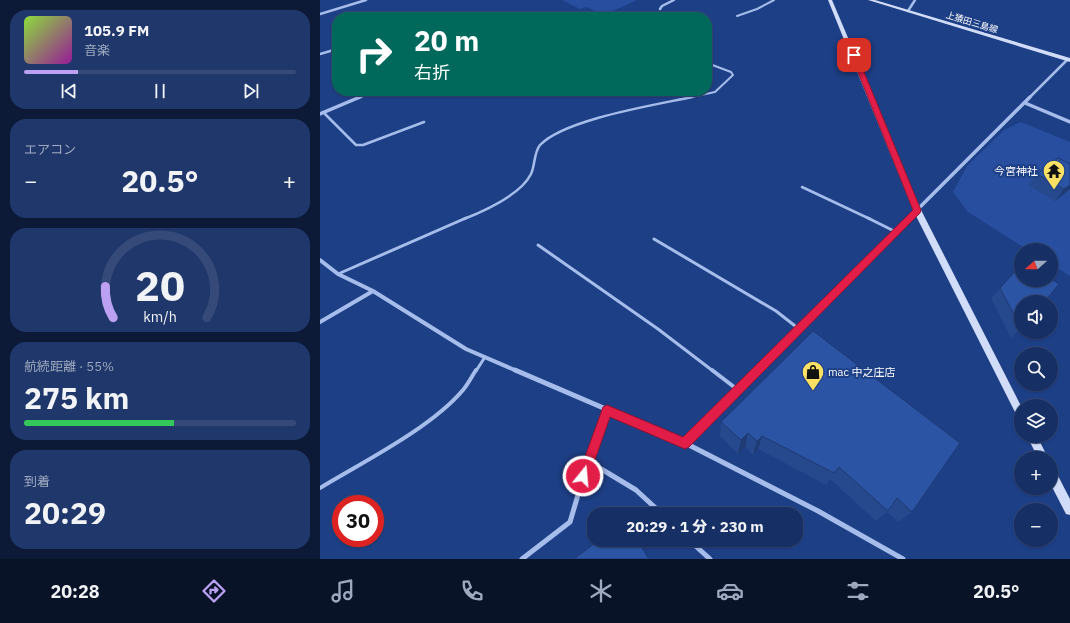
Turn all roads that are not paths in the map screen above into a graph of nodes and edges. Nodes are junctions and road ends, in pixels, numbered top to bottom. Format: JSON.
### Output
{"nodes":[{"id":1,"x":366,"y":0,"type":"edge"},
{"id":2,"x":674,"y":0,"type":"edge"},
{"id":3,"x":774,"y":0,"type":"edge"},
{"id":4,"x":830,"y":0,"type":"edge"},
{"id":5,"x":870,"y":0,"type":"edge"},
{"id":6,"x":915,"y":0,"type":"edge"},
{"id":7,"x":660,"y":9,"type":"dead end"},
{"id":8,"x":908,"y":11,"type":"junction"},
{"id":9,"x":320,"y":14,"type":"edge"},
{"id":10,"x":737,"y":16,"type":"dead end"},
{"id":11,"x":332,"y":50,"type":"edge"},
{"id":12,"x":320,"y":54,"type":"edge"},
{"id":13,"x":1069,"y":59,"type":"edge"},
{"id":14,"x":712,"y":65,"type":"edge"},
{"id":15,"x":712,"y":93,"type":"edge"},
{"id":16,"x":362,"y":96,"type":"edge"},
{"id":17,"x":696,"y":96,"type":"edge"},
{"id":18,"x":1025,"y":103,"type":"junction"},
{"id":19,"x":322,"y":113,"type":"edge"},
{"id":20,"x":424,"y":122,"type":"dead end"},
{"id":21,"x":1070,"y":122,"type":"edge"},
{"id":22,"x":802,"y":187,"type":"dead end"},
{"id":23,"x":917,"y":210,"type":"junction"},
{"id":24,"x":896,"y":232,"type":"junction"},
{"id":25,"x":654,"y":239,"type":"dead end"},
{"id":26,"x":538,"y":245,"type":"dead end"},
{"id":27,"x":320,"y":260,"type":"edge"},
{"id":28,"x":338,"y":274,"type":"junction"},
{"id":29,"x":373,"y":290,"type":"junction"},
{"id":30,"x":320,"y":322,"type":"edge"},
{"id":31,"x":800,"y":329,"type":"junction"},
{"id":32,"x":485,"y":356,"type":"junction"},
{"id":33,"x":738,"y":390,"type":"junction"},
{"id":34,"x":1014,"y":401,"type":"edge"},
{"id":35,"x":607,"y":410,"type":"junction"},
{"id":36,"x":685,"y":443,"type":"junction"},
{"id":37,"x":588,"y":461,"type":"junction"},
{"id":38,"x":1058,"y":487,"type":"edge"},
{"id":39,"x":320,"y":488,"type":"edge"},
{"id":40,"x":654,"y":507,"type":"edge"},
{"id":41,"x":1070,"y":510,"type":"edge"},
{"id":42,"x":697,"y":547,"type":"edge"},
{"id":43,"x":522,"y":559,"type":"edge"},
{"id":44,"x":710,"y":559,"type":"edge"},
{"id":45,"x":902,"y":559,"type":"edge"}],
"edges":[{"from":1,"to":9,"type":"street"},
{"from":2,"to":7,"type":"street"},
{"from":3,"to":10,"type":"lane"},
{"from":4,"to":23,"type":"street"},
{"from":5,"to":8,"type":"street","name":"上猿田三島線"},
{"from":6,"to":8,"type":"street"},
{"from":8,"to":13,"type":"street","name":"上猿田三島線"},
{"from":11,"to":12,"type":"street"},
{"from":13,"to":18,"type":"street"},
{"from":14,"to":15,"type":"lane"},
{"from":16,"to":19,"type":"street"},
{"from":17,"to":28,"type":"lane"},
{"from":18,"to":21,"type":"street"},
{"from":18,"to":23,"type":"street"},
{"from":19,"to":20,"type":"lane"},
{"from":22,"to":24,"type":"lane"},
{"from":23,"to":24,"type":"street"},
{"from":23,"to":34,"type":"street"},
{"from":24,"to":31,"type":"street"},
{"from":25,"to":31,"type":"lane"},
{"from":26,"to":33,"type":"lane"},
{"from":27,"to":28,"type":"street"},
{"from":28,"to":29,"type":"street"},
{"from":29,"to":30,"type":"street"},
{"from":29,"to":32,"type":"street"},
{"from":31,"to":33,"type":"street"},
{"from":32,"to":35,"type":"street"},
{"from":32,"to":39,"type":"lane"},
{"from":33,"to":36,"type":"street"},
{"from":35,"to":36,"type":"street"},
{"from":35,"to":37,"type":"street"},
{"from":36,"to":45,"type":"street"},
{"from":37,"to":40,"type":"street"},
{"from":37,"to":43,"type":"street"},
{"from":38,"to":41,"type":"street"},
{"from":42,"to":44,"type":"street"}]}
